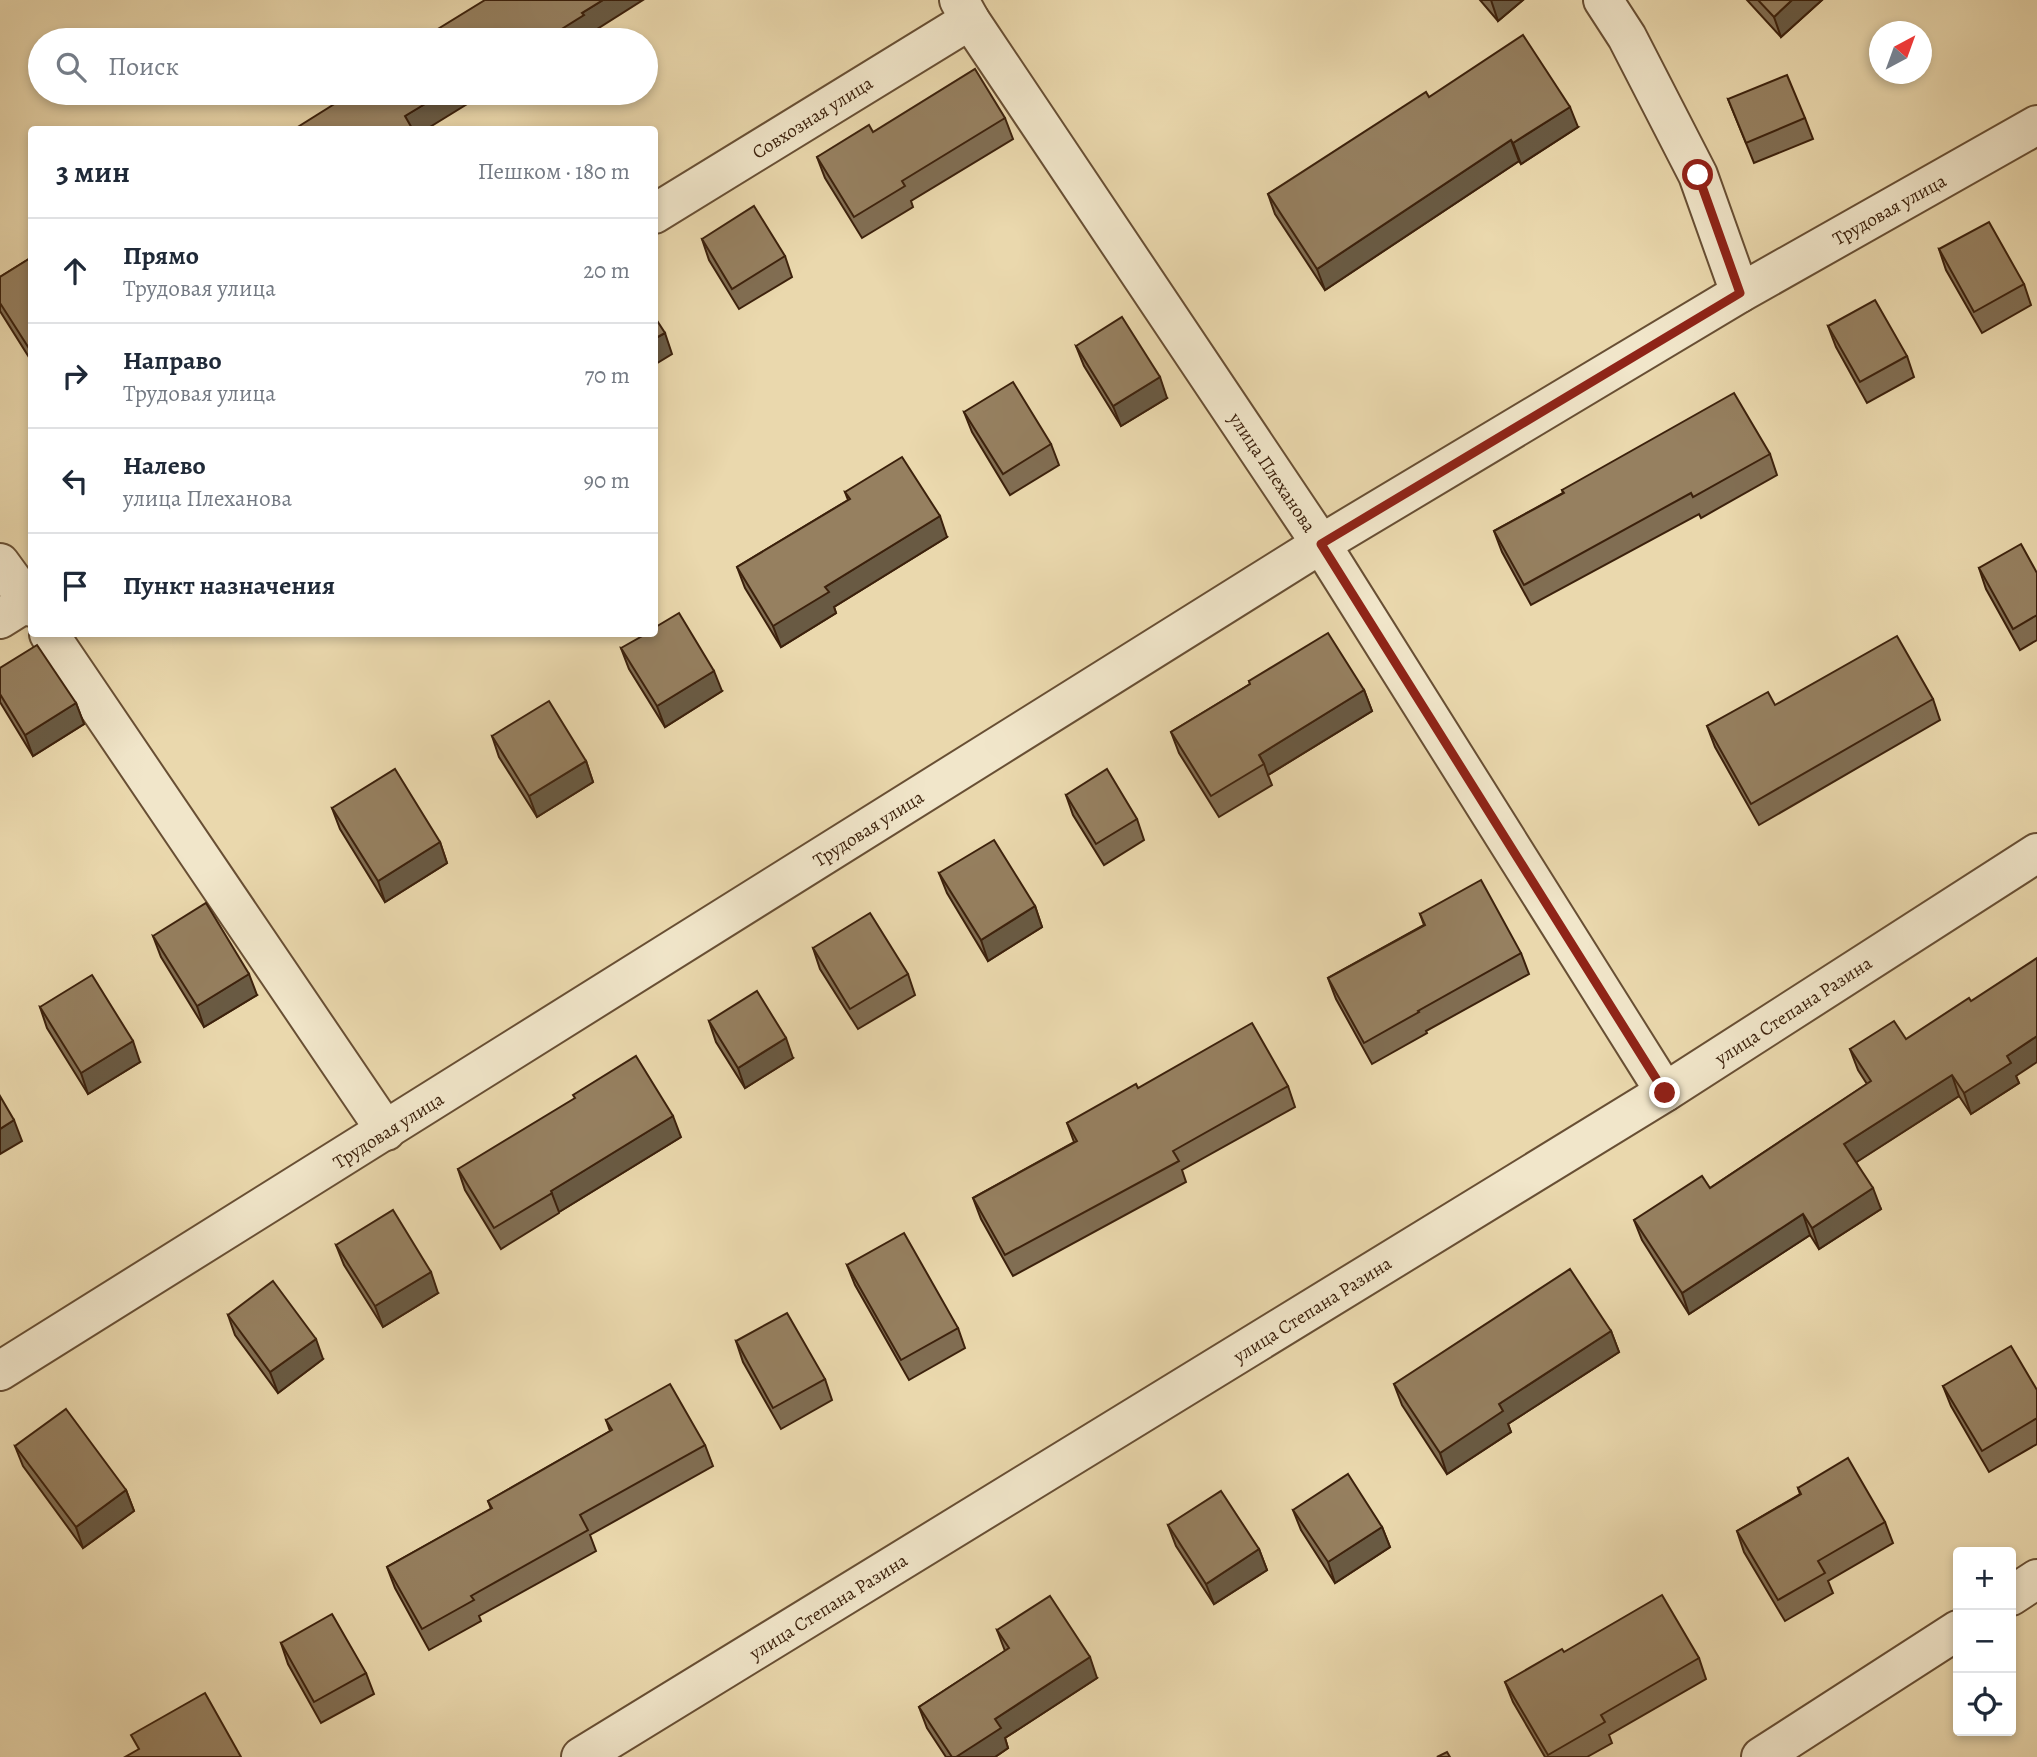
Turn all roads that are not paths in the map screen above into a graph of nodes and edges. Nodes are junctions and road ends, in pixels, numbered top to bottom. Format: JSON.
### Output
{"nodes":[{"id":1,"x":1603,"y":0,"type":"edge"},
{"id":2,"x":964,"y":10,"type":"edge"},
{"id":3,"x":2037,"y":125,"type":"edge"},
{"id":4,"x":658,"y":211,"type":"edge"},
{"id":5,"x":1740,"y":293,"type":"junction"},
{"id":6,"x":1321,"y":544,"type":"junction"},
{"id":7,"x":0,"y":563,"type":"edge"},
{"id":8,"x":23,"y":607,"type":"edge"},
{"id":9,"x":52,"y":637,"type":"edge"},
{"id":10,"x":2037,"y":853,"type":"edge"},
{"id":11,"x":1665,"y":1093,"type":"junction"},
{"id":12,"x":386,"y":1131,"type":"junction"},
{"id":13,"x":0,"y":1371,"type":"edge"},
{"id":14,"x":2037,"y":1579,"type":"edge"},
{"id":15,"x":2016,"y":1593,"type":"edge"},
{"id":16,"x":1953,"y":1633,"type":"edge"},
{"id":17,"x":581,"y":1757,"type":"edge"},
{"id":18,"x":1761,"y":1757,"type":"edge"}],
"edges":[{"from":1,"to":5,"type":"street"},
{"from":2,"to":4,"type":"street","name":"Совхозная улица"},
{"from":2,"to":6,"type":"street","name":"улица Плеханова"},
{"from":3,"to":5,"type":"street","name":"Трудовая улица"},
{"from":5,"to":6,"type":"street","name":"Трудовая улица"},
{"from":6,"to":11,"type":"street","name":"улица Плеханова"},
{"from":6,"to":12,"type":"street","name":"Трудовая улица"},
{"from":7,"to":8,"type":"street"},
{"from":9,"to":12,"type":"street"},
{"from":10,"to":11,"type":"street","name":"улица Степана Разина"},
{"from":11,"to":17,"type":"street","name":"улица Степана Разина"},
{"from":12,"to":13,"type":"street","name":"Трудовая улица"},
{"from":14,"to":15,"type":"street"},
{"from":16,"to":18,"type":"street"}]}
